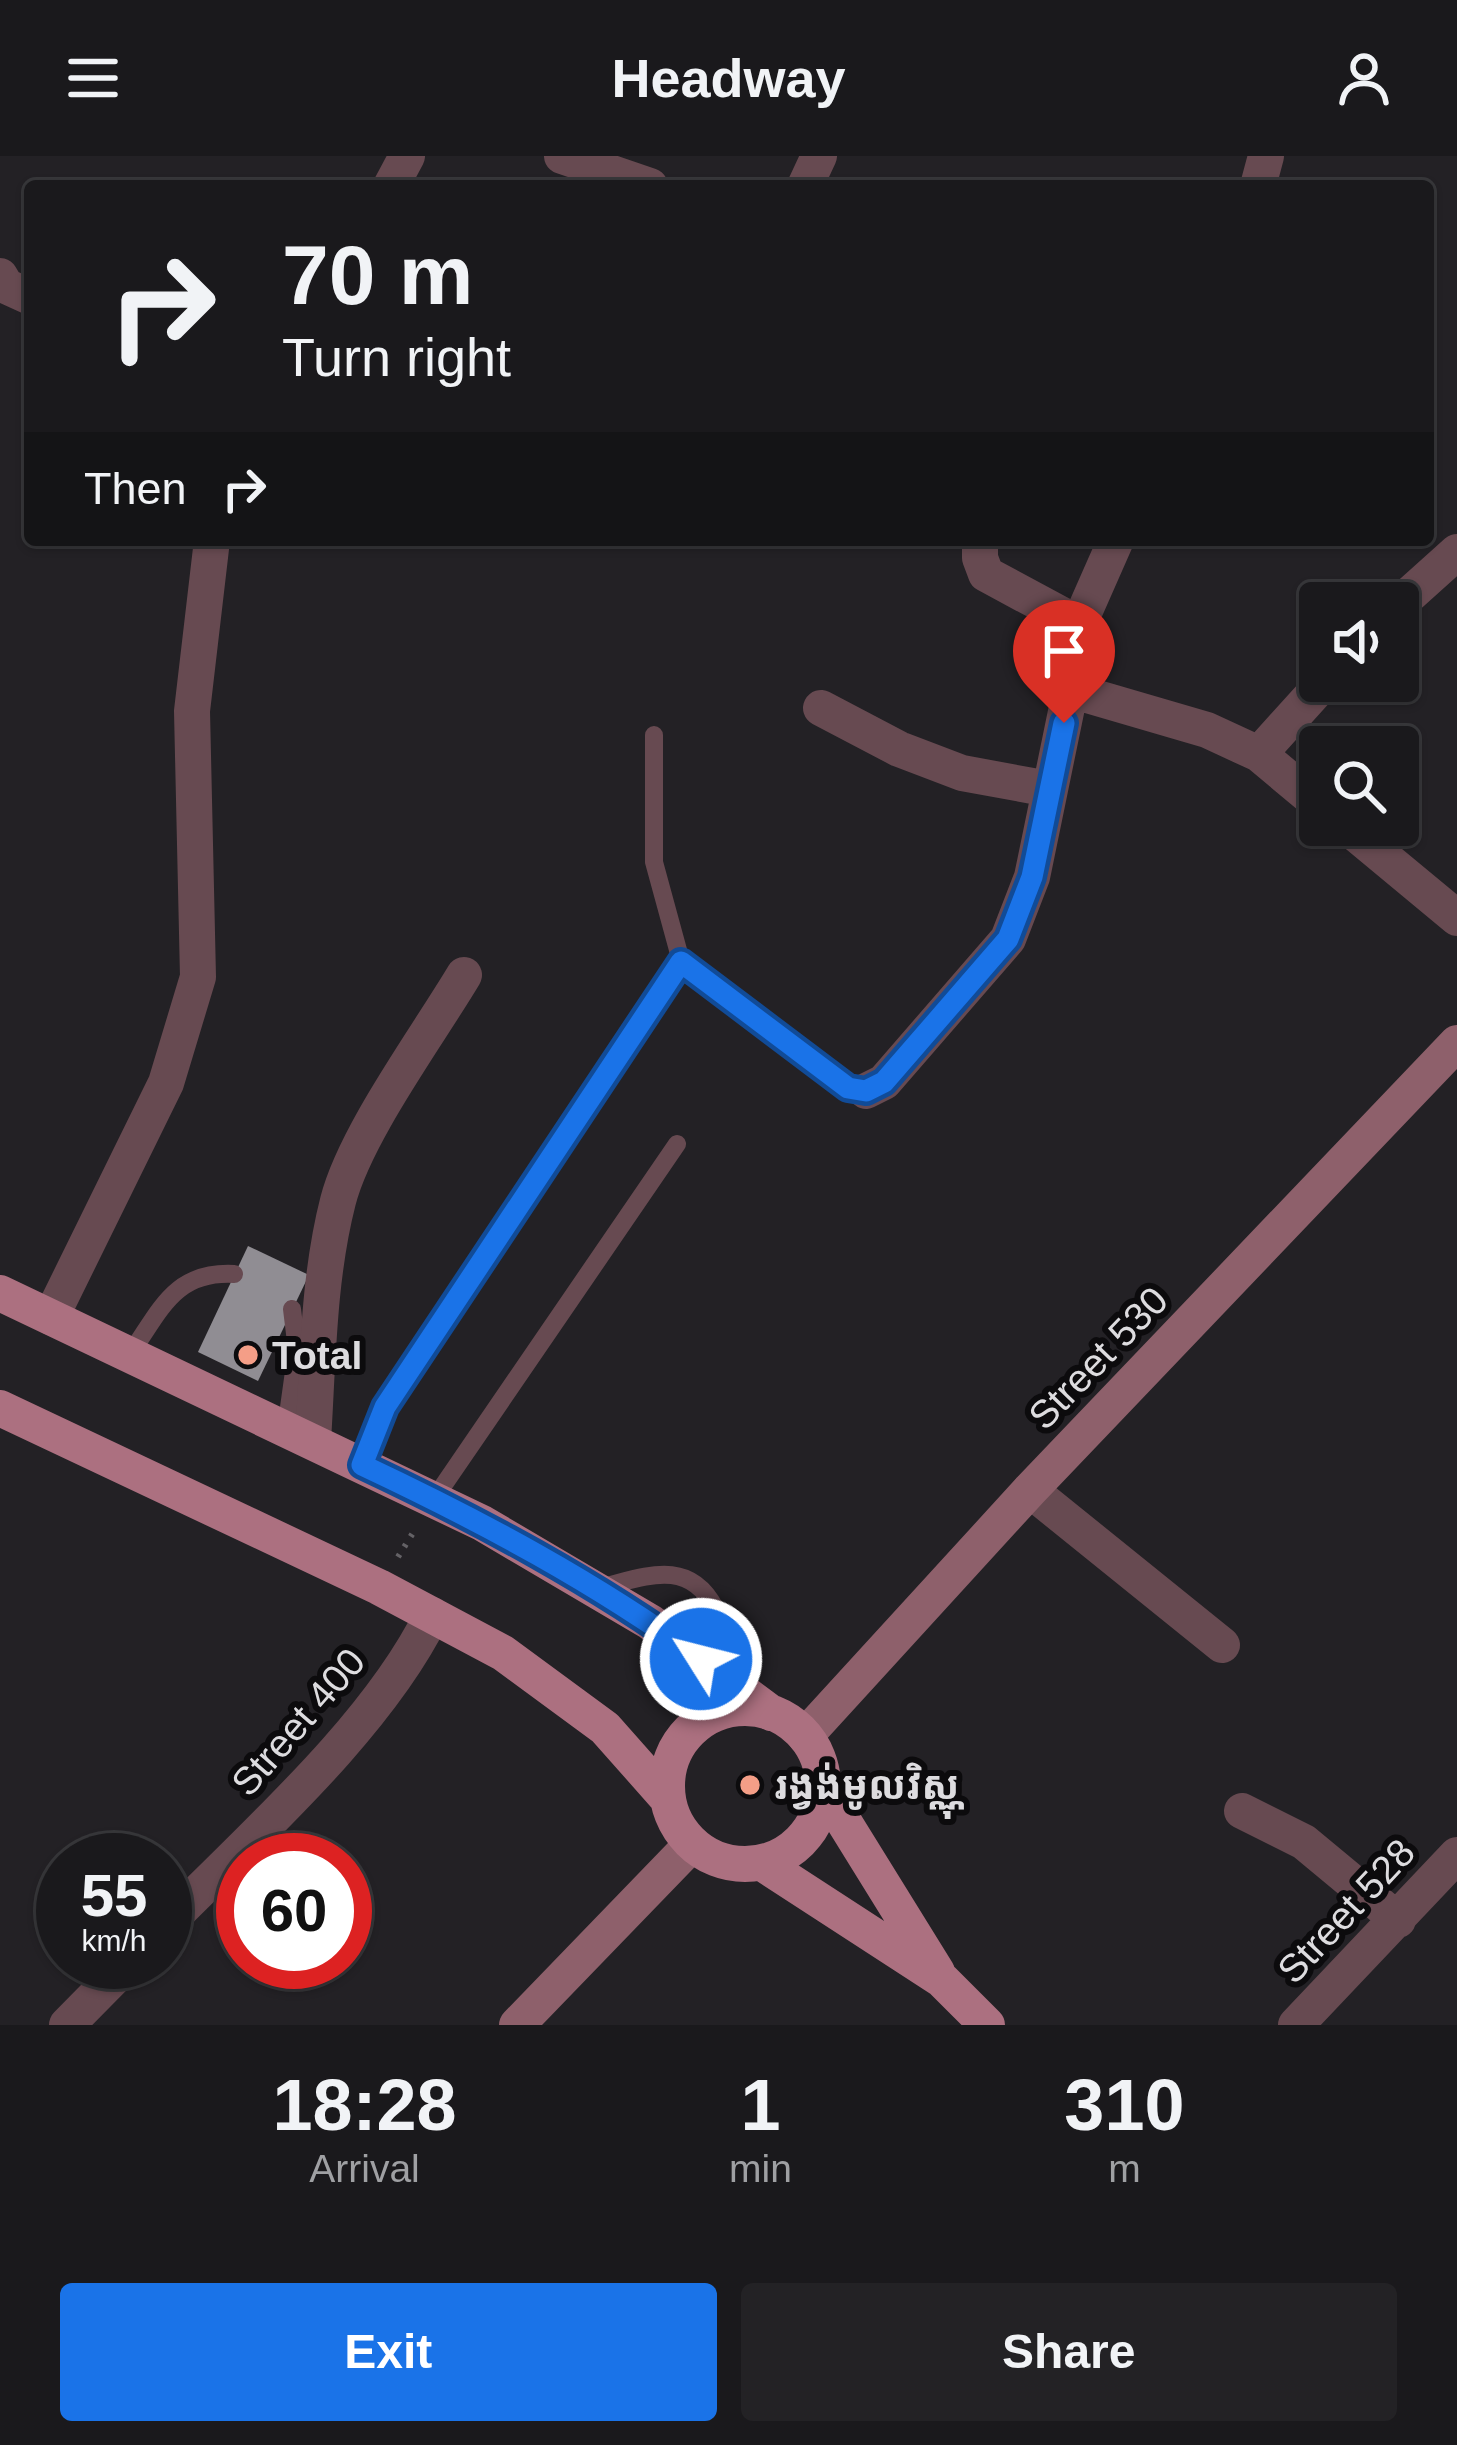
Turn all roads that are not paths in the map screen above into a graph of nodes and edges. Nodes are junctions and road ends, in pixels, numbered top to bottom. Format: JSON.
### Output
{"nodes":[{"id":1,"x":562,"y":156,"type":"edge"},
{"id":2,"x":632,"y":180,"type":"edge"},
{"id":3,"x":211,"y":546,"type":"edge"},
{"id":4,"x":980,"y":546,"type":"edge"},
{"id":5,"x":1113,"y":546,"type":"edge"},
{"id":6,"x":1457,"y":552,"type":"edge"},
{"id":7,"x":1419,"y":586,"type":"edge"},
{"id":8,"x":1079,"y":624,"type":"junction"},
{"id":9,"x":1070,"y":690,"type":"junction"},
{"id":10,"x":1306,"y":702,"type":"edge"},
{"id":11,"x":821,"y":708,"type":"dead end"},
{"id":12,"x":654,"y":735,"type":"dead end"},
{"id":13,"x":1259,"y":754,"type":"junction"},
{"id":14,"x":1299,"y":787,"type":"edge"},
{"id":15,"x":1049,"y":789,"type":"junction"},
{"id":16,"x":1370,"y":846,"type":"edge"},
{"id":17,"x":1457,"y":918,"type":"edge"},
{"id":18,"x":681,"y":962,"type":"junction"},
{"id":19,"x":464,"y":975,"type":"dead end"},
{"id":20,"x":1456,"y":1047,"type":"edge"},
{"id":21,"x":866,"y":1091,"type":"joint"},
{"id":22,"x":676,"y":1144,"type":"dead end"},
{"id":23,"x":234,"y":1274,"type":"dead end"},
{"id":24,"x":0,"y":1292,"type":"edge"},
{"id":25,"x":292,"y":1309,"type":"dead end"},
{"id":26,"x":51,"y":1317,"type":"junction"},
{"id":27,"x":130,"y":1354,"type":"junction"},
{"id":28,"x":0,"y":1408,"type":"edge"},
{"id":29,"x":300,"y":1435,"type":"junction"},
{"id":30,"x":362,"y":1465,"type":"junction"},
{"id":31,"x":1030,"y":1490,"type":"junction"},
{"id":32,"x":434,"y":1499,"type":"junction"},
{"id":33,"x":598,"y":1588,"type":"junction"},
{"id":34,"x":431,"y":1616,"type":"junction"},
{"id":35,"x":1222,"y":1645,"type":"dead end"},
{"id":36,"x":701,"y":1659,"type":"junction"},
{"id":37,"x":771,"y":1713,"type":"junction"},
{"id":38,"x":805,"y":1736,"type":"junction"},
{"id":39,"x":823,"y":1787,"type":"junction"},
{"id":40,"x":668,"y":1798,"type":"junction"},
{"id":41,"x":1242,"y":1811,"type":"dead end"},
{"id":42,"x":692,"y":1844,"type":"junction"},
{"id":43,"x":1457,"y":1855,"type":"edge"},
{"id":44,"x":762,"y":1863,"type":"junction"},
{"id":45,"x":192,"y":1898,"type":"edge"},
{"id":46,"x":1398,"y":1920,"type":"junction"},
{"id":47,"x":942,"y":1980,"type":"junction"},
{"id":48,"x":102,"y":1989,"type":"edge"},
{"id":49,"x":67,"y":2025,"type":"edge"},
{"id":50,"x":517,"y":2025,"type":"edge"},
{"id":51,"x":987,"y":2025,"type":"edge"},
{"id":52,"x":1296,"y":2025,"type":"edge"}],
"edges":[{"from":1,"to":2,"type":"street"},
{"from":3,"to":26,"type":"street"},
{"from":4,"to":8,"type":"street"},
{"from":5,"to":8,"type":"street"},
{"from":6,"to":7,"type":"street"},
{"from":8,"to":9,"type":"street"},
{"from":9,"to":13,"type":"street"},
{"from":9,"to":15,"type":"street"},
{"from":10,"to":13,"type":"street"},
{"from":11,"to":15,"type":"street"},
{"from":12,"to":18,"type":"lane"},
{"from":13,"to":14,"type":"street"},
{"from":15,"to":21,"type":"street"},
{"from":16,"to":17,"type":"street"},
{"from":18,"to":21,"type":"lane"},
{"from":18,"to":30,"type":"lane"},
{"from":19,"to":29,"type":"street"},
{"from":20,"to":31,"type":"street","name":"Street 530"},
{"from":22,"to":32,"type":"lane"},
{"from":23,"to":27,"type":"lane"},
{"from":24,"to":26,"type":"main road"},
{"from":25,"to":29,"type":"lane"},
{"from":26,"to":27,"type":"main road"},
{"from":27,"to":29,"type":"main road"},
{"from":28,"to":34,"type":"main road"},
{"from":29,"to":30,"type":"main road"},
{"from":30,"to":32,"type":"main road"},
{"from":31,"to":35,"type":"street"},
{"from":31,"to":38,"type":"street","name":"Street 530"},
{"from":32,"to":33,"type":"main road"},
{"from":33,"to":36,"type":"main road"},
{"from":33,"to":36,"type":"lane"},
{"from":34,"to":40,"type":"main road"},
{"from":34,"to":45,"type":"street","name":"Street 400"},
{"from":36,"to":37,"type":"main road"},
{"from":37,"to":38,"type":"main road"},
{"from":37,"to":40,"type":"main road"},
{"from":38,"to":39,"type":"main road"},
{"from":39,"to":44,"type":"main road"},
{"from":39,"to":47,"type":"main road"},
{"from":40,"to":42,"type":"main road"},
{"from":41,"to":46,"type":"street"},
{"from":42,"to":44,"type":"main road"},
{"from":42,"to":50,"type":"street"},
{"from":43,"to":46,"type":"street","name":"Street 528"},
{"from":44,"to":47,"type":"main road"},
{"from":46,"to":52,"type":"street","name":"Street 528"},
{"from":47,"to":51,"type":"main road"},
{"from":48,"to":49,"type":"street"}]}
